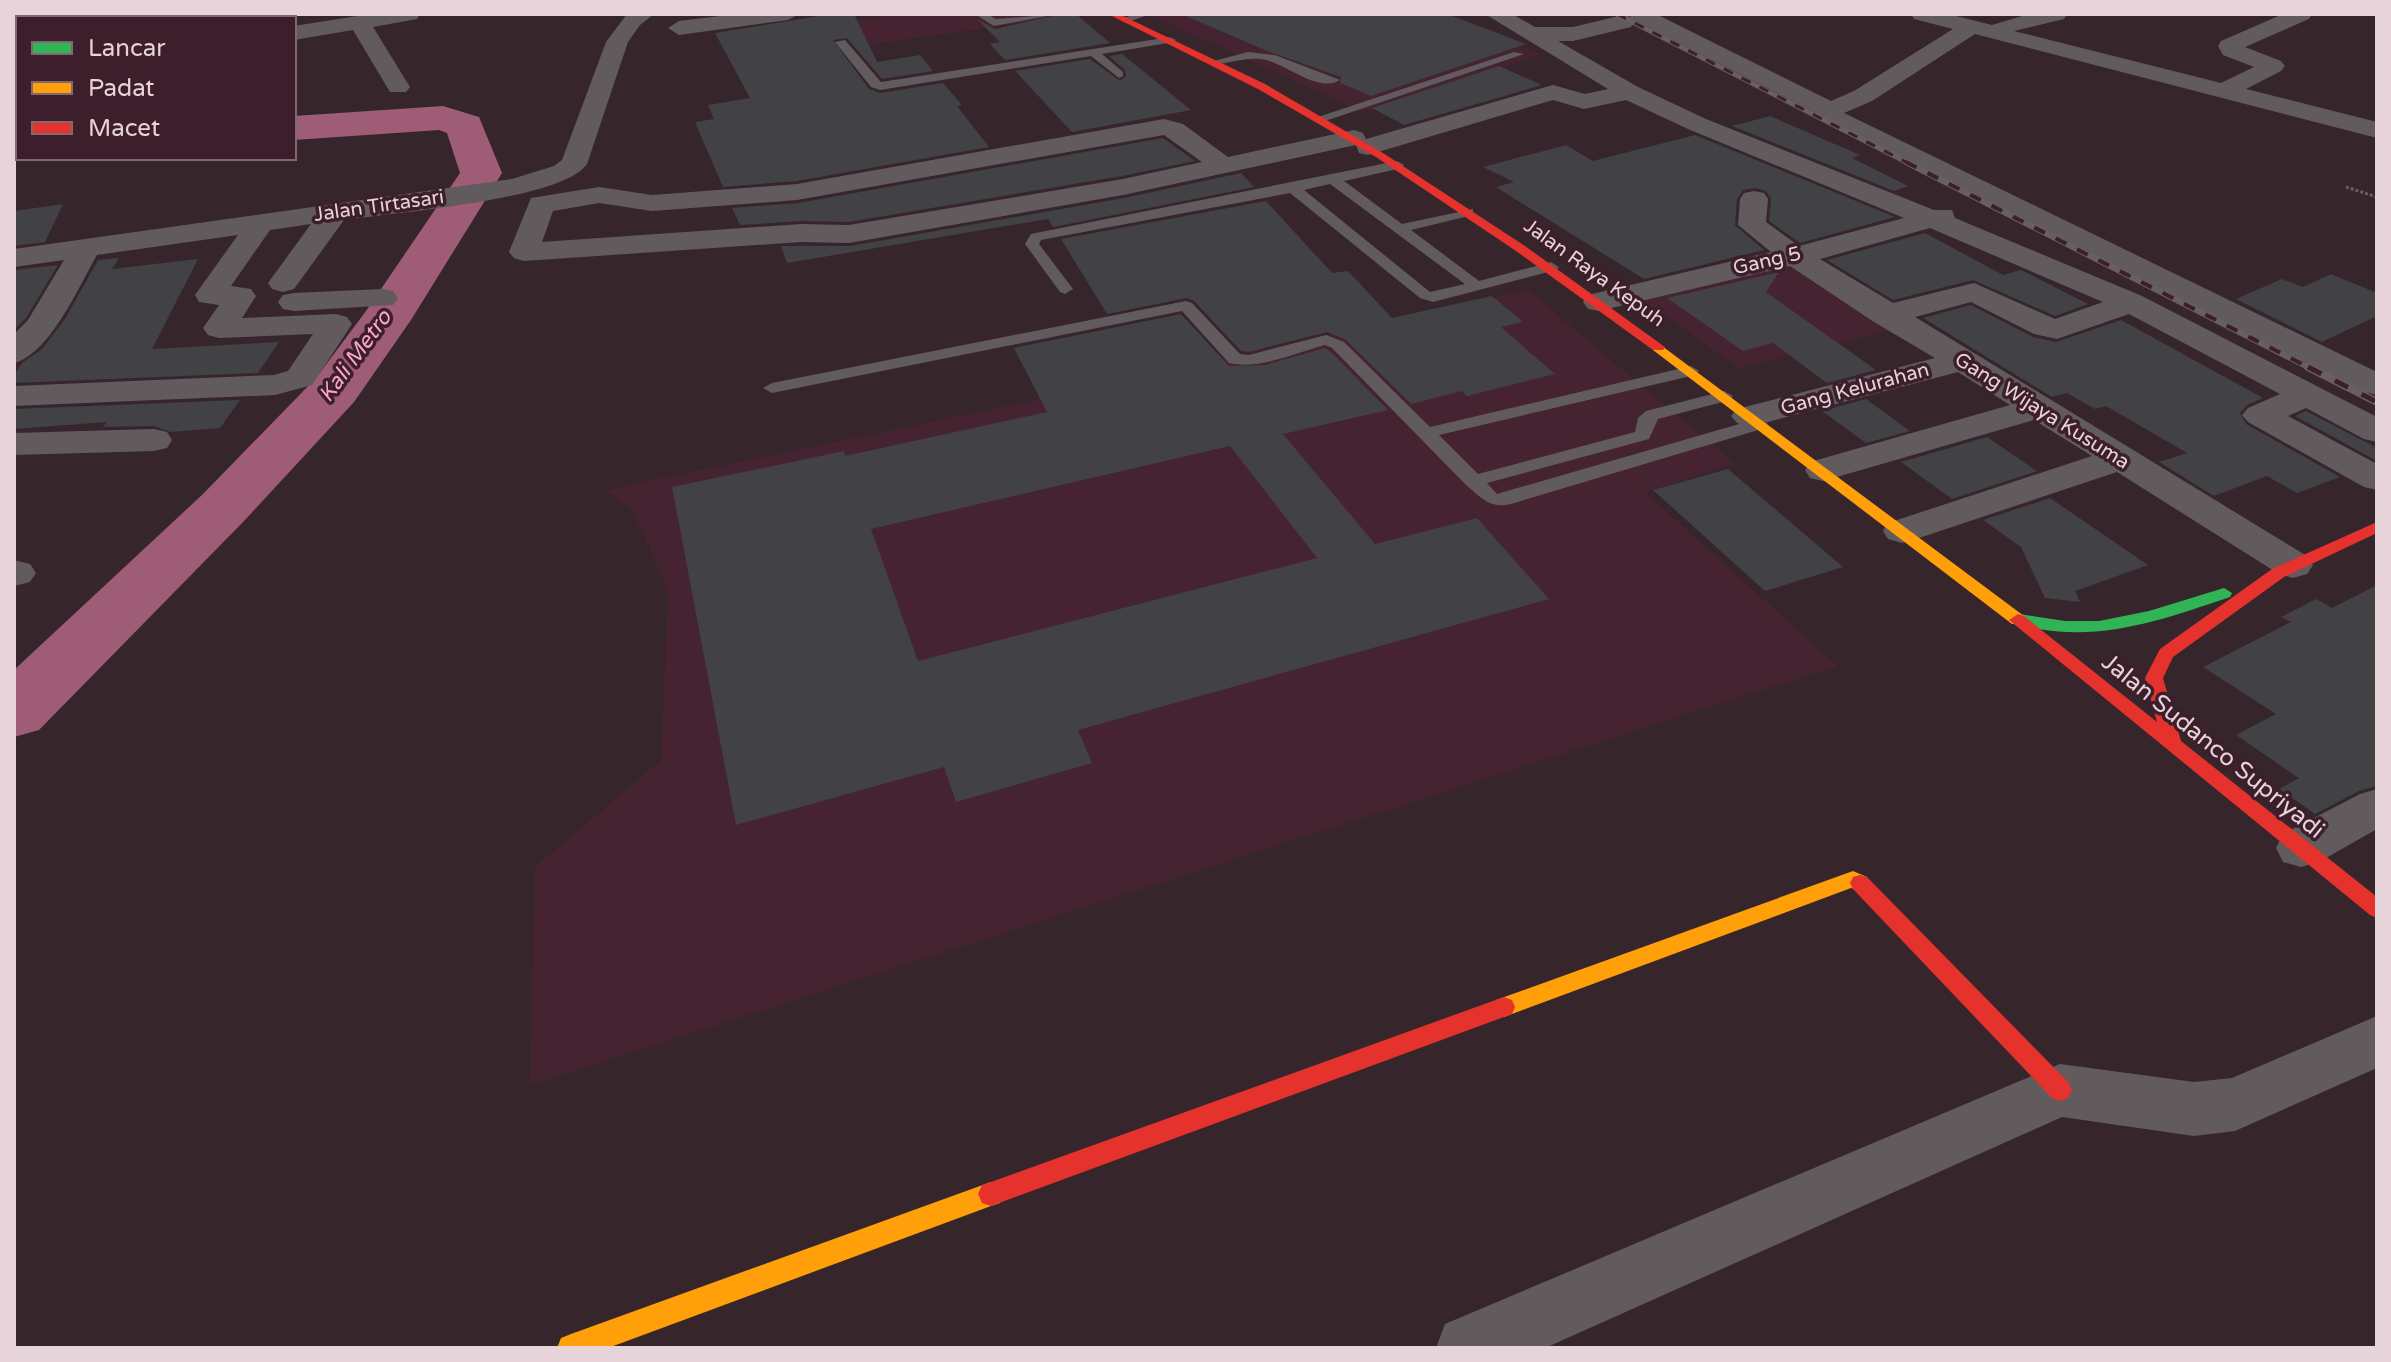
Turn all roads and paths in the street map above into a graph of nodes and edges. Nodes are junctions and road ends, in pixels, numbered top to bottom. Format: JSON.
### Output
{"nodes":[{"id":1,"x":409,"y":14,"type":"edge"},
{"id":2,"x":643,"y":14,"type":"edge"},
{"id":3,"x":788,"y":14,"type":"edge"},
{"id":4,"x":980,"y":14,"type":"edge"},
{"id":5,"x":1053,"y":14,"type":"edge"},
{"id":6,"x":1146,"y":14,"type":"edge"},
{"id":7,"x":1496,"y":14,"type":"edge"},
{"id":8,"x":1922,"y":14,"type":"edge"},
{"id":9,"x":2056,"y":14,"type":"edge"},
{"id":10,"x":2301,"y":14,"type":"edge"},
{"id":11,"x":1631,"y":16,"type":"edge"},
{"id":12,"x":1119,"y":17,"type":"edge"},
{"id":13,"x":359,"y":22,"type":"junction"},
{"id":14,"x":1971,"y":27,"type":"junction"},
{"id":15,"x":679,"y":28,"type":"dead end"},
{"id":16,"x":296,"y":33,"type":"edge"},
{"id":17,"x":1994,"y":34,"type":"junction"},
{"id":18,"x":1533,"y":39,"type":"junction"},
{"id":19,"x":1170,"y":40,"type":"junction"},
{"id":20,"x":841,"y":42,"type":"dead end"},
{"id":21,"x":1094,"y":53,"type":"junction"},
{"id":22,"x":1216,"y":62,"type":"junction"},
{"id":23,"x":1119,"y":74,"type":"dead end"},
{"id":24,"x":1334,"y":80,"type":"dead end"},
{"id":25,"x":398,"y":87,"type":"dead end"},
{"id":26,"x":1629,"y":92,"type":"junction"},
{"id":27,"x":2222,"y":92,"type":"junction"},
{"id":28,"x":1830,"y":110,"type":"junction"},
{"id":29,"x":1321,"y":118,"type":"junction"},
{"id":30,"x":2377,"y":130,"type":"edge"},
{"id":31,"x":1085,"y":141,"type":"junction"},
{"id":32,"x":1361,"y":142,"type":"junction"},
{"id":33,"x":996,"y":155,"type":"junction"},
{"id":34,"x":1397,"y":165,"type":"junction"},
{"id":35,"x":1225,"y":167,"type":"junction"},
{"id":36,"x":920,"y":169,"type":"junction"},
{"id":37,"x":1334,"y":180,"type":"junction"},
{"id":38,"x":1123,"y":187,"type":"junction"},
{"id":39,"x":2346,"y":187,"type":"dead end"},
{"id":40,"x":822,"y":188,"type":"junction"},
{"id":41,"x":1293,"y":188,"type":"junction"},
{"id":42,"x":2377,"y":197,"type":"edge"},
{"id":43,"x":1754,"y":199,"type":"dead end"},
{"id":44,"x":1030,"y":203,"type":"junction"},
{"id":45,"x":335,"y":212,"type":"junction"},
{"id":46,"x":1468,"y":212,"type":"junction"},
{"id":47,"x":944,"y":218,"type":"junction"},
{"id":48,"x":1937,"y":218,"type":"junction"},
{"id":49,"x":261,"y":223,"type":"junction"},
{"id":50,"x":1402,"y":228,"type":"junction"},
{"id":51,"x":849,"y":234,"type":"junction"},
{"id":52,"x":85,"y":250,"type":"junction"},
{"id":53,"x":1793,"y":255,"type":"junction"},
{"id":54,"x":14,"y":258,"type":"edge"},
{"id":55,"x":1551,"y":267,"type":"junction"},
{"id":56,"x":283,"y":283,"type":"dead end"},
{"id":57,"x":1477,"y":286,"type":"junction"},
{"id":58,"x":1065,"y":289,"type":"dead end"},
{"id":59,"x":382,"y":298,"type":"dead end"},
{"id":60,"x":1599,"y":302,"type":"junction"},
{"id":61,"x":2131,"y":303,"type":"junction"},
{"id":62,"x":235,"y":304,"type":"junction"},
{"id":63,"x":1885,"y":315,"type":"junction"},
{"id":64,"x":14,"y":353,"type":"edge"},
{"id":65,"x":1961,"y":361,"type":"junction"},
{"id":66,"x":1691,"y":371,"type":"junction"},
{"id":67,"x":2377,"y":385,"type":"edge"},
{"id":68,"x":772,"y":388,"type":"dead end"},
{"id":69,"x":2306,"y":395,"type":"junction"},
{"id":70,"x":14,"y":396,"type":"edge"},
{"id":71,"x":2037,"y":408,"type":"junction"},
{"id":72,"x":1744,"y":412,"type":"junction"},
{"id":73,"x":2377,"y":431,"type":"edge"},
{"id":74,"x":1426,"y":433,"type":"junction"},
{"id":75,"x":154,"y":440,"type":"dead end"},
{"id":76,"x":14,"y":444,"type":"edge"},
{"id":77,"x":2120,"y":459,"type":"junction"},
{"id":78,"x":1823,"y":470,"type":"junction"},
{"id":79,"x":2377,"y":479,"type":"edge"},
{"id":80,"x":1473,"y":481,"type":"junction"},
{"id":81,"x":2377,"y":527,"type":"edge"},
{"id":82,"x":1902,"y":531,"type":"junction"},
{"id":83,"x":2281,"y":572,"type":"junction"},
{"id":84,"x":2018,"y":620,"type":"junction"},
{"id":85,"x":2172,"y":741,"type":"junction"},
{"id":86,"x":2377,"y":807,"type":"edge"},
{"id":87,"x":2301,"y":848,"type":"junction"},
{"id":88,"x":2377,"y":909,"type":"edge"},
{"id":89,"x":2377,"y":1041,"type":"edge"},
{"id":90,"x":2060,"y":1090,"type":"junction"},
{"id":91,"x":571,"y":1348,"type":"edge"},
{"id":92,"x":1469,"y":1348,"type":"edge"}],
"edges":[{"from":1,"to":13,"type":"street"},
{"from":2,"to":45,"type":"street","name":"Jalan Tirtasari"},
{"from":3,"to":15,"type":"street"},
{"from":4,"to":5,"type":"lane"},
{"from":6,"to":12,"type":"lane"},
{"from":7,"to":18,"type":"street"},
{"from":8,"to":14,"type":"street"},
{"from":9,"to":17,"type":"street"},
{"from":10,"to":27,"type":"street"},
{"from":11,"to":18,"type":"street"},
{"from":11,"to":28,"type":"street"},
{"from":11,"to":48,"type":"street","name":"Gang 5"},
{"from":12,"to":19,"type":"main road","name":"Jalan Raya Kepuh"},
{"from":13,"to":16,"type":"street"},
{"from":13,"to":25,"type":"street"},
{"from":14,"to":17,"type":"street"},
{"from":14,"to":28,"type":"street"},
{"from":17,"to":27,"type":"street"},
{"from":18,"to":26,"type":"street"},
{"from":18,"to":29,"type":"lane"},
{"from":19,"to":21,"type":"lane"},
{"from":19,"to":22,"type":"main road","name":"Jalan Raya Kepuh"},
{"from":20,"to":21,"type":"lane"},
{"from":21,"to":23,"type":"lane"},
{"from":22,"to":24,"type":"lane"},
{"from":22,"to":29,"type":"main road","name":"Jalan Raya Kepuh"},
{"from":26,"to":32,"type":"street"},
{"from":26,"to":48,"type":"street"},
{"from":27,"to":30,"type":"street"},
{"from":28,"to":67,"type":"street"},
{"from":29,"to":32,"type":"main road","name":"Jalan Raya Kepuh"},
{"from":31,"to":33,"type":"street"},
{"from":31,"to":35,"type":"street"},
{"from":31,"to":38,"type":"street"},
{"from":32,"to":34,"type":"main road","name":"Jalan Raya Kepuh"},
{"from":32,"to":35,"type":"street"},
{"from":33,"to":36,"type":"street"},
{"from":33,"to":44,"type":"street"},
{"from":34,"to":37,"type":"lane"},
{"from":34,"to":46,"type":"main road","name":"Jalan Raya Kepuh"},
{"from":35,"to":38,"type":"street"},
{"from":36,"to":40,"type":"street"},
{"from":36,"to":47,"type":"street"},
{"from":37,"to":41,"type":"lane"},
{"from":37,"to":50,"type":"lane"},
{"from":38,"to":44,"type":"street"},
{"from":39,"to":42,"type":"path"},
{"from":40,"to":51,"type":"street"},
{"from":40,"to":51,"type":"street"},
{"from":41,"to":57,"type":"lane"},
{"from":41,"to":58,"type":"lane"},
{"from":43,"to":53,"type":"street","name":"Gang Wijaya Kusuma"},
{"from":44,"to":47,"type":"street"},
{"from":45,"to":49,"type":"street","name":"Jalan Tirtasari"},
{"from":45,"to":56,"type":"street"},
{"from":46,"to":50,"type":"lane"},
{"from":46,"to":55,"type":"main road","name":"Jalan Raya Kepuh"},
{"from":47,"to":51,"type":"street"},
{"from":48,"to":53,"type":"street","name":"Gang 5"},
{"from":48,"to":61,"type":"street"},
{"from":49,"to":52,"type":"street","name":"Jalan Tirtasari"},
{"from":49,"to":62,"type":"street"},
{"from":50,"to":57,"type":"lane"},
{"from":52,"to":54,"type":"street","name":"Jalan Tirtasari"},
{"from":52,"to":64,"type":"street"},
{"from":53,"to":60,"type":"street","name":"Gang 5"},
{"from":53,"to":63,"type":"street","name":"Gang Wijaya Kusuma"},
{"from":55,"to":57,"type":"lane"},
{"from":55,"to":60,"type":"main road","name":"Jalan Raya Kepuh"},
{"from":59,"to":62,"type":"street"},
{"from":60,"to":66,"type":"main road","name":"Jalan Raya Kepuh"},
{"from":61,"to":63,"type":"street"},
{"from":61,"to":69,"type":"street"},
{"from":62,"to":70,"type":"street"},
{"from":63,"to":65,"type":"street","name":"Gang Wijaya Kusuma"},
{"from":65,"to":71,"type":"street","name":"Gang Wijaya Kusuma"},
{"from":65,"to":72,"type":"street","name":"Gang Kelurahan"},
{"from":66,"to":72,"type":"main road","name":"Jalan Raya Kepuh"},
{"from":66,"to":74,"type":"lane"},
{"from":68,"to":74,"type":"lane"},
{"from":69,"to":73,"type":"street"},
{"from":69,"to":79,"type":"street"},
{"from":71,"to":77,"type":"street","name":"Gang Wijaya Kusuma"},
{"from":71,"to":78,"type":"street"},
{"from":72,"to":78,"type":"main road","name":"Jalan Raya Kepuh"},
{"from":72,"to":80,"type":"lane"},
{"from":72,"to":80,"type":"lane"},
{"from":74,"to":80,"type":"lane"},
{"from":75,"to":76,"type":"street"},
{"from":77,"to":82,"type":"street"},
{"from":77,"to":83,"type":"street","name":"Gang Wijaya Kusuma"},
{"from":78,"to":82,"type":"main road","name":"Jalan Raya Kepuh"},
{"from":81,"to":83,"type":"main road"},
{"from":82,"to":84,"type":"main road","name":"Jalan Raya Kepuh"},
{"from":83,"to":84,"type":"main road"},
{"from":83,"to":85,"type":"main road"},
{"from":84,"to":85,"type":"main road","name":"Jalan Sudanco Supriyadi"},
{"from":85,"to":87,"type":"main road","name":"Jalan Sudanco Supriyadi"},
{"from":86,"to":87,"type":"street"},
{"from":87,"to":88,"type":"main road","name":"Jalan Sudanco Supriyadi"},
{"from":89,"to":90,"type":"street"},
{"from":90,"to":91,"type":"main road"},
{"from":90,"to":92,"type":"street"}]}
